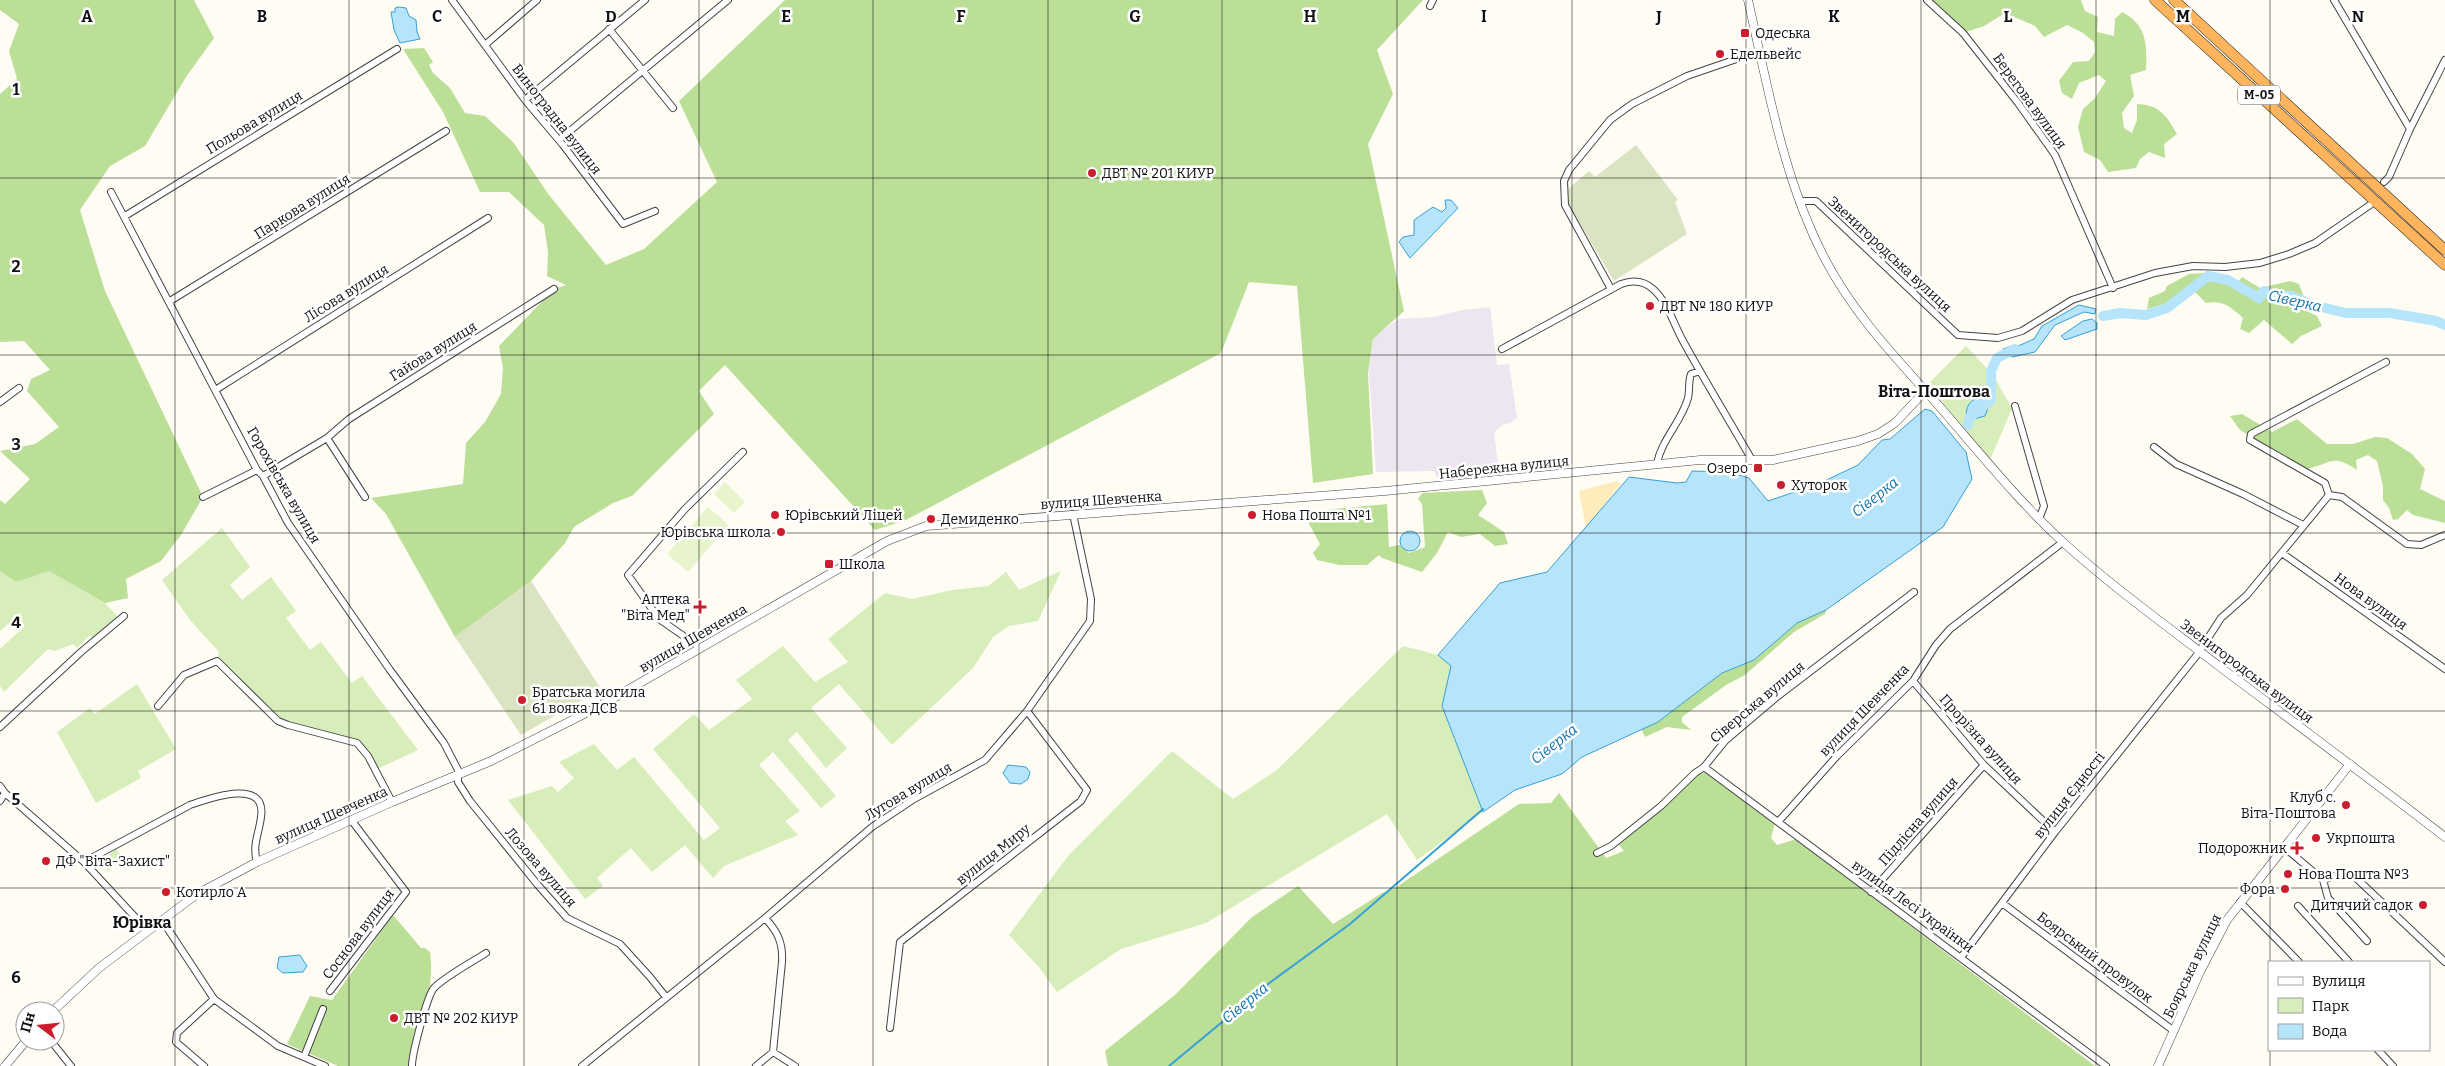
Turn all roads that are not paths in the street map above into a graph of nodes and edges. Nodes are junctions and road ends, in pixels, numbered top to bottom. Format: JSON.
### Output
{"nodes":[{"id":1,"x":452,"y":0,"type":"edge"},
{"id":2,"x":537,"y":0,"type":"edge"},
{"id":3,"x":645,"y":0,"type":"edge"},
{"id":4,"x":728,"y":0,"type":"edge"},
{"id":5,"x":1748,"y":0,"type":"edge"},
{"id":6,"x":1927,"y":0,"type":"edge"},
{"id":7,"x":2156,"y":0,"type":"edge"},
{"id":8,"x":2174,"y":0,"type":"edge"},
{"id":9,"x":2188,"y":0,"type":"edge"},
{"id":10,"x":2334,"y":0,"type":"edge"},
{"id":11,"x":2186,"y":11,"type":"junction"},
{"id":12,"x":609,"y":29,"type":"junction"},
{"id":13,"x":485,"y":45,"type":"junction"},
{"id":14,"x":397,"y":49,"type":"dead end"},
{"id":15,"x":1760,"y":51,"type":"junction"},
{"id":16,"x":2445,"y":60,"type":"edge"},
{"id":17,"x":644,"y":70,"type":"junction"},
{"id":18,"x":525,"y":100,"type":"junction"},
{"id":19,"x":673,"y":108,"type":"dead end"},
{"id":20,"x":2410,"y":129,"type":"junction"},
{"id":21,"x":446,"y":131,"type":"dead end"},
{"id":22,"x":559,"y":140,"type":"junction"},
{"id":23,"x":2384,"y":182,"type":"dead end"},
{"id":24,"x":2367,"y":186,"type":"junction"},
{"id":25,"x":112,"y":192,"type":"dead end"},
{"id":26,"x":1800,"y":201,"type":"junction"},
{"id":27,"x":2375,"y":205,"type":"junction"},
{"id":28,"x":655,"y":211,"type":"dead end"},
{"id":29,"x":125,"y":216,"type":"junction"},
{"id":30,"x":488,"y":218,"type":"dead end"},
{"id":31,"x":2445,"y":250,"type":"edge"},
{"id":32,"x":2445,"y":265,"type":"edge"},
{"id":33,"x":554,"y":288,"type":"dead end"},
{"id":34,"x":2113,"y":288,"type":"junction"},
{"id":35,"x":1611,"y":289,"type":"junction"},
{"id":36,"x":170,"y":301,"type":"junction"},
{"id":37,"x":1502,"y":350,"type":"dead end"},
{"id":38,"x":2386,"y":362,"type":"dead end"},
{"id":39,"x":1700,"y":371,"type":"junction"},
{"id":40,"x":19,"y":388,"type":"dead end"},
{"id":41,"x":217,"y":390,"type":"junction"},
{"id":42,"x":1925,"y":390,"type":"junction"},
{"id":43,"x":0,"y":402,"type":"edge"},
{"id":44,"x":2015,"y":406,"type":"dead end"},
{"id":45,"x":328,"y":438,"type":"junction"},
{"id":46,"x":2154,"y":447,"type":"dead end"},
{"id":47,"x":743,"y":452,"type":"dead end"},
{"id":48,"x":1752,"y":460,"type":"junction"},
{"id":49,"x":1658,"y":463,"type":"junction"},
{"id":50,"x":257,"y":470,"type":"junction"},
{"id":51,"x":263,"y":476,"type":"junction"},
{"id":52,"x":1352,"y":494,"type":"joint"},
{"id":53,"x":2329,"y":495,"type":"junction"},
{"id":54,"x":203,"y":497,"type":"dead end"},
{"id":55,"x":365,"y":497,"type":"dead end"},
{"id":56,"x":1073,"y":514,"type":"junction"},
{"id":57,"x":2039,"y":519,"type":"junction"},
{"id":58,"x":2303,"y":525,"type":"junction"},
{"id":59,"x":2445,"y":535,"type":"edge"},
{"id":60,"x":2063,"y":542,"type":"junction"},
{"id":61,"x":2282,"y":553,"type":"junction"},
{"id":62,"x":1914,"y":592,"type":"dead end"},
{"id":63,"x":124,"y":616,"type":"dead end"},
{"id":64,"x":701,"y":648,"type":"junction"},
{"id":65,"x":2199,"y":651,"type":"junction"},
{"id":66,"x":2445,"y":669,"type":"edge"},
{"id":67,"x":1913,"y":681,"type":"junction"},
{"id":68,"x":158,"y":706,"type":"dead end"},
{"id":69,"x":1027,"y":711,"type":"junction"},
{"id":70,"x":0,"y":727,"type":"edge"},
{"id":71,"x":2350,"y":764,"type":"junction"},
{"id":72,"x":1984,"y":765,"type":"junction"},
{"id":73,"x":1704,"y":767,"type":"junction"},
{"id":74,"x":457,"y":776,"type":"junction"},
{"id":75,"x":0,"y":786,"type":"edge"},
{"id":76,"x":5,"y":793,"type":"junction"},
{"id":77,"x":0,"y":801,"type":"edge"},
{"id":78,"x":392,"y":802,"type":"junction"},
{"id":79,"x":352,"y":820,"type":"junction"},
{"id":80,"x":1778,"y":822,"type":"junction"},
{"id":81,"x":2056,"y":832,"type":"junction"},
{"id":82,"x":2445,"y":837,"type":"edge"},
{"id":83,"x":2284,"y":847,"type":"junction"},
{"id":84,"x":1597,"y":853,"type":"dead end"},
{"id":85,"x":84,"y":862,"type":"junction"},
{"id":86,"x":256,"y":862,"type":"junction"},
{"id":87,"x":2323,"y":880,"type":"junction"},
{"id":88,"x":1872,"y":892,"type":"junction"},
{"id":89,"x":2240,"y":902,"type":"junction"},
{"id":90,"x":2002,"y":903,"type":"junction"},
{"id":91,"x":2298,"y":906,"type":"dead end"},
{"id":92,"x":765,"y":918,"type":"junction"},
{"id":93,"x":162,"y":920,"type":"junction"},
{"id":94,"x":147,"y":930,"type":"junction"},
{"id":95,"x":2368,"y":941,"type":"dead end"},
{"id":96,"x":486,"y":953,"type":"dead end"},
{"id":97,"x":1962,"y":956,"type":"junction"},
{"id":98,"x":2298,"y":961,"type":"edge"},
{"id":99,"x":2348,"y":961,"type":"edge"},
{"id":100,"x":2445,"y":962,"type":"edge"},
{"id":101,"x":330,"y":991,"type":"dead end"},
{"id":102,"x":666,"y":998,"type":"junction"},
{"id":103,"x":214,"y":999,"type":"junction"},
{"id":104,"x":64,"y":1001,"type":"edge"},
{"id":105,"x":323,"y":1009,"type":"dead end"},
{"id":106,"x":890,"y":1028,"type":"dead end"},
{"id":107,"x":2174,"y":1031,"type":"junction"},
{"id":108,"x":18,"y":1051,"type":"edge"},
{"id":109,"x":59,"y":1051,"type":"edge"},
{"id":110,"x":2379,"y":1051,"type":"edge"},
{"id":111,"x":773,"y":1052,"type":"junction"},
{"id":112,"x":304,"y":1057,"type":"junction"},
{"id":113,"x":5,"y":1066,"type":"edge"},
{"id":114,"x":71,"y":1066,"type":"edge"},
{"id":115,"x":204,"y":1066,"type":"edge"},
{"id":116,"x":325,"y":1066,"type":"edge"},
{"id":117,"x":412,"y":1066,"type":"edge"},
{"id":118,"x":582,"y":1066,"type":"edge"},
{"id":119,"x":756,"y":1066,"type":"edge"},
{"id":120,"x":795,"y":1066,"type":"edge"},
{"id":121,"x":2106,"y":1066,"type":"edge"},
{"id":122,"x":2158,"y":1066,"type":"edge"},
{"id":123,"x":2393,"y":1066,"type":"edge"}],
"edges":[{"from":1,"to":13,"type":"street","name":"Виноградна вулиця"},
{"from":2,"to":13,"type":"street"},
{"from":3,"to":12,"type":"street"},
{"from":4,"to":17,"type":"street"},
{"from":5,"to":15,"type":"street","name":"Звенигородська вулиця"},
{"from":6,"to":34,"type":"street","name":"Берегова вулиця"},
{"from":7,"to":11,"type":"highway"},
{"from":7,"to":24,"type":"highway","number":"М-05"},
{"from":8,"to":11,"type":"highway","number":"М-05"},
{"from":9,"to":11,"type":"highway"},
{"from":10,"to":20,"type":"street"},
{"from":11,"to":24,"type":"highway","number":"М-05"},
{"from":12,"to":17,"type":"street"},
{"from":12,"to":18,"type":"street"},
{"from":13,"to":18,"type":"street","name":"Виноградна вулиця"},
{"from":14,"to":29,"type":"street","name":"Польова вулиця"},
{"from":15,"to":26,"type":"street","name":"Звенигородська вулиця"},
{"from":15,"to":35,"type":"street"},
{"from":16,"to":20,"type":"street"},
{"from":17,"to":19,"type":"street"},
{"from":17,"to":22,"type":"street"},
{"from":18,"to":22,"type":"street","name":"Виноградна вулиця"},
{"from":20,"to":23,"type":"street"},
{"from":21,"to":36,"type":"street","name":"Паркова вулиця"},
{"from":22,"to":28,"type":"street","name":"Виноградна вулиця"},
{"from":24,"to":27,"type":"highway","number":"М-05"},
{"from":24,"to":31,"type":"highway","number":"М-05"},
{"from":25,"to":29,"type":"street","name":"Горохівська вулиця"},
{"from":26,"to":34,"type":"street","name":"Звенигородська вулиця"},
{"from":26,"to":42,"type":"street","name":"Звенигородська вулиця"},
{"from":27,"to":32,"type":"highway","number":"М-05"},
{"from":27,"to":34,"type":"street"},
{"from":29,"to":36,"type":"street","name":"Горохівська вулиця"},
{"from":30,"to":41,"type":"street","name":"Лісова вулиця"},
{"from":33,"to":45,"type":"street","name":"Гайова вулиця"},
{"from":35,"to":37,"type":"street"},
{"from":35,"to":39,"type":"street"},
{"from":36,"to":41,"type":"street","name":"Горохівська вулиця"},
{"from":38,"to":53,"type":"street"},
{"from":39,"to":48,"type":"street"},
{"from":39,"to":49,"type":"street"},
{"from":40,"to":43,"type":"street"},
{"from":41,"to":50,"type":"street","name":"Горохівська вулиця"},
{"from":42,"to":48,"type":"street","name":"Набережна вулиця"},
{"from":42,"to":57,"type":"street","name":"Звенигородська вулиця"},
{"from":44,"to":57,"type":"street"},
{"from":45,"to":51,"type":"street","name":"Гайова вулиця"},
{"from":45,"to":55,"type":"street"},
{"from":46,"to":58,"type":"street"},
{"from":47,"to":64,"type":"street"},
{"from":48,"to":49,"type":"street","name":"Набережна вулиця"},
{"from":49,"to":52,"type":"street","name":"Набережна вулиця"},
{"from":50,"to":51,"type":"street","name":"Горохівська вулиця"},
{"from":50,"to":54,"type":"street"},
{"from":51,"to":74,"type":"street","name":"Горохівська вулиця"},
{"from":52,"to":56,"type":"street","name":"вулиця Шевченка"},
{"from":53,"to":58,"type":"street"},
{"from":53,"to":59,"type":"street"},
{"from":56,"to":64,"type":"street","name":"вулиця Шевченка"},
{"from":56,"to":69,"type":"street","name":"Лугова вулиця"},
{"from":57,"to":60,"type":"street","name":"Звенигородська вулиця"},
{"from":58,"to":61,"type":"street"},
{"from":60,"to":65,"type":"street","name":"Звенигородська вулиця"},
{"from":60,"to":67,"type":"street","name":"вулиця Шевченка"},
{"from":61,"to":65,"type":"street"},
{"from":61,"to":66,"type":"street","name":"Нова вулиця"},
{"from":62,"to":73,"type":"street","name":"Сіверська вулиця"},
{"from":63,"to":70,"type":"street"},
{"from":64,"to":74,"type":"street","name":"вулиця Шевченка"},
{"from":65,"to":71,"type":"street","name":"Звенигородська вулиця"},
{"from":65,"to":81,"type":"street","name":"вулиця Єдності"},
{"from":67,"to":72,"type":"street","name":"Прорізна вулиця"},
{"from":67,"to":80,"type":"street","name":"вулиця Шевченка"},
{"from":68,"to":78,"type":"street"},
{"from":69,"to":92,"type":"street","name":"Лугова вулиця"},
{"from":69,"to":106,"type":"street","name":"вулиця Миру"},
{"from":71,"to":82,"type":"street","name":"Звенигородська вулиця"},
{"from":71,"to":83,"type":"street","name":"Боярська вулиця"},
{"from":72,"to":81,"type":"street","name":"Прорізна вулиця"},
{"from":72,"to":88,"type":"street","name":"Підлісна вулиця"},
{"from":73,"to":80,"type":"street","name":"вулиця Лесі Українки"},
{"from":73,"to":84,"type":"street","name":"Сіверська вулиця"},
{"from":74,"to":78,"type":"street","name":"вулиця Шевченка"},
{"from":74,"to":102,"type":"street","name":"Лозова вулиця"},
{"from":75,"to":76,"type":"street"},
{"from":76,"to":77,"type":"street"},
{"from":76,"to":85,"type":"street"},
{"from":78,"to":79,"type":"street","name":"вулиця Шевченка"},
{"from":79,"to":86,"type":"street","name":"вулиця Шевченка"},
{"from":79,"to":101,"type":"street","name":"Соснова вулиця"},
{"from":80,"to":88,"type":"street","name":"вулиця Лесі Українки"},
{"from":81,"to":90,"type":"street","name":"вулиця Єдності"},
{"from":83,"to":87,"type":"street"},
{"from":83,"to":89,"type":"street","name":"Боярська вулиця"},
{"from":85,"to":86,"type":"street"},
{"from":85,"to":94,"type":"street"},
{"from":86,"to":93,"type":"street","name":"вулиця Шевченка"},
{"from":87,"to":95,"type":"street"},
{"from":87,"to":100,"type":"street"},
{"from":88,"to":97,"type":"street","name":"вулиця Лесі Українки"},
{"from":89,"to":98,"type":"street"},
{"from":89,"to":107,"type":"street","name":"Боярська вулиця"},
{"from":90,"to":97,"type":"street","name":"вулиця Єдності"},
{"from":90,"to":107,"type":"street","name":"Боярський провулок"},
{"from":91,"to":99,"type":"street"},
{"from":92,"to":102,"type":"street","name":"Лугова вулиця"},
{"from":92,"to":111,"type":"street"},
{"from":93,"to":94,"type":"street","name":"вулиця Шевченка"},
{"from":93,"to":103,"type":"street"},
{"from":94,"to":104,"type":"street","name":"вулиця Шевченка"},
{"from":96,"to":117,"type":"street"},
{"from":97,"to":121,"type":"street","name":"вулиця Лесі Українки"},
{"from":102,"to":118,"type":"street","name":"Лугова вулиця"},
{"from":103,"to":112,"type":"street"},
{"from":103,"to":115,"type":"street"},
{"from":105,"to":112,"type":"street"},
{"from":107,"to":122,"type":"street","name":"Боярська вулиця"},
{"from":108,"to":113,"type":"street"},
{"from":109,"to":114,"type":"street"},
{"from":110,"to":123,"type":"street"},
{"from":111,"to":119,"type":"street"},
{"from":111,"to":120,"type":"street"},
{"from":112,"to":116,"type":"street"}]}
